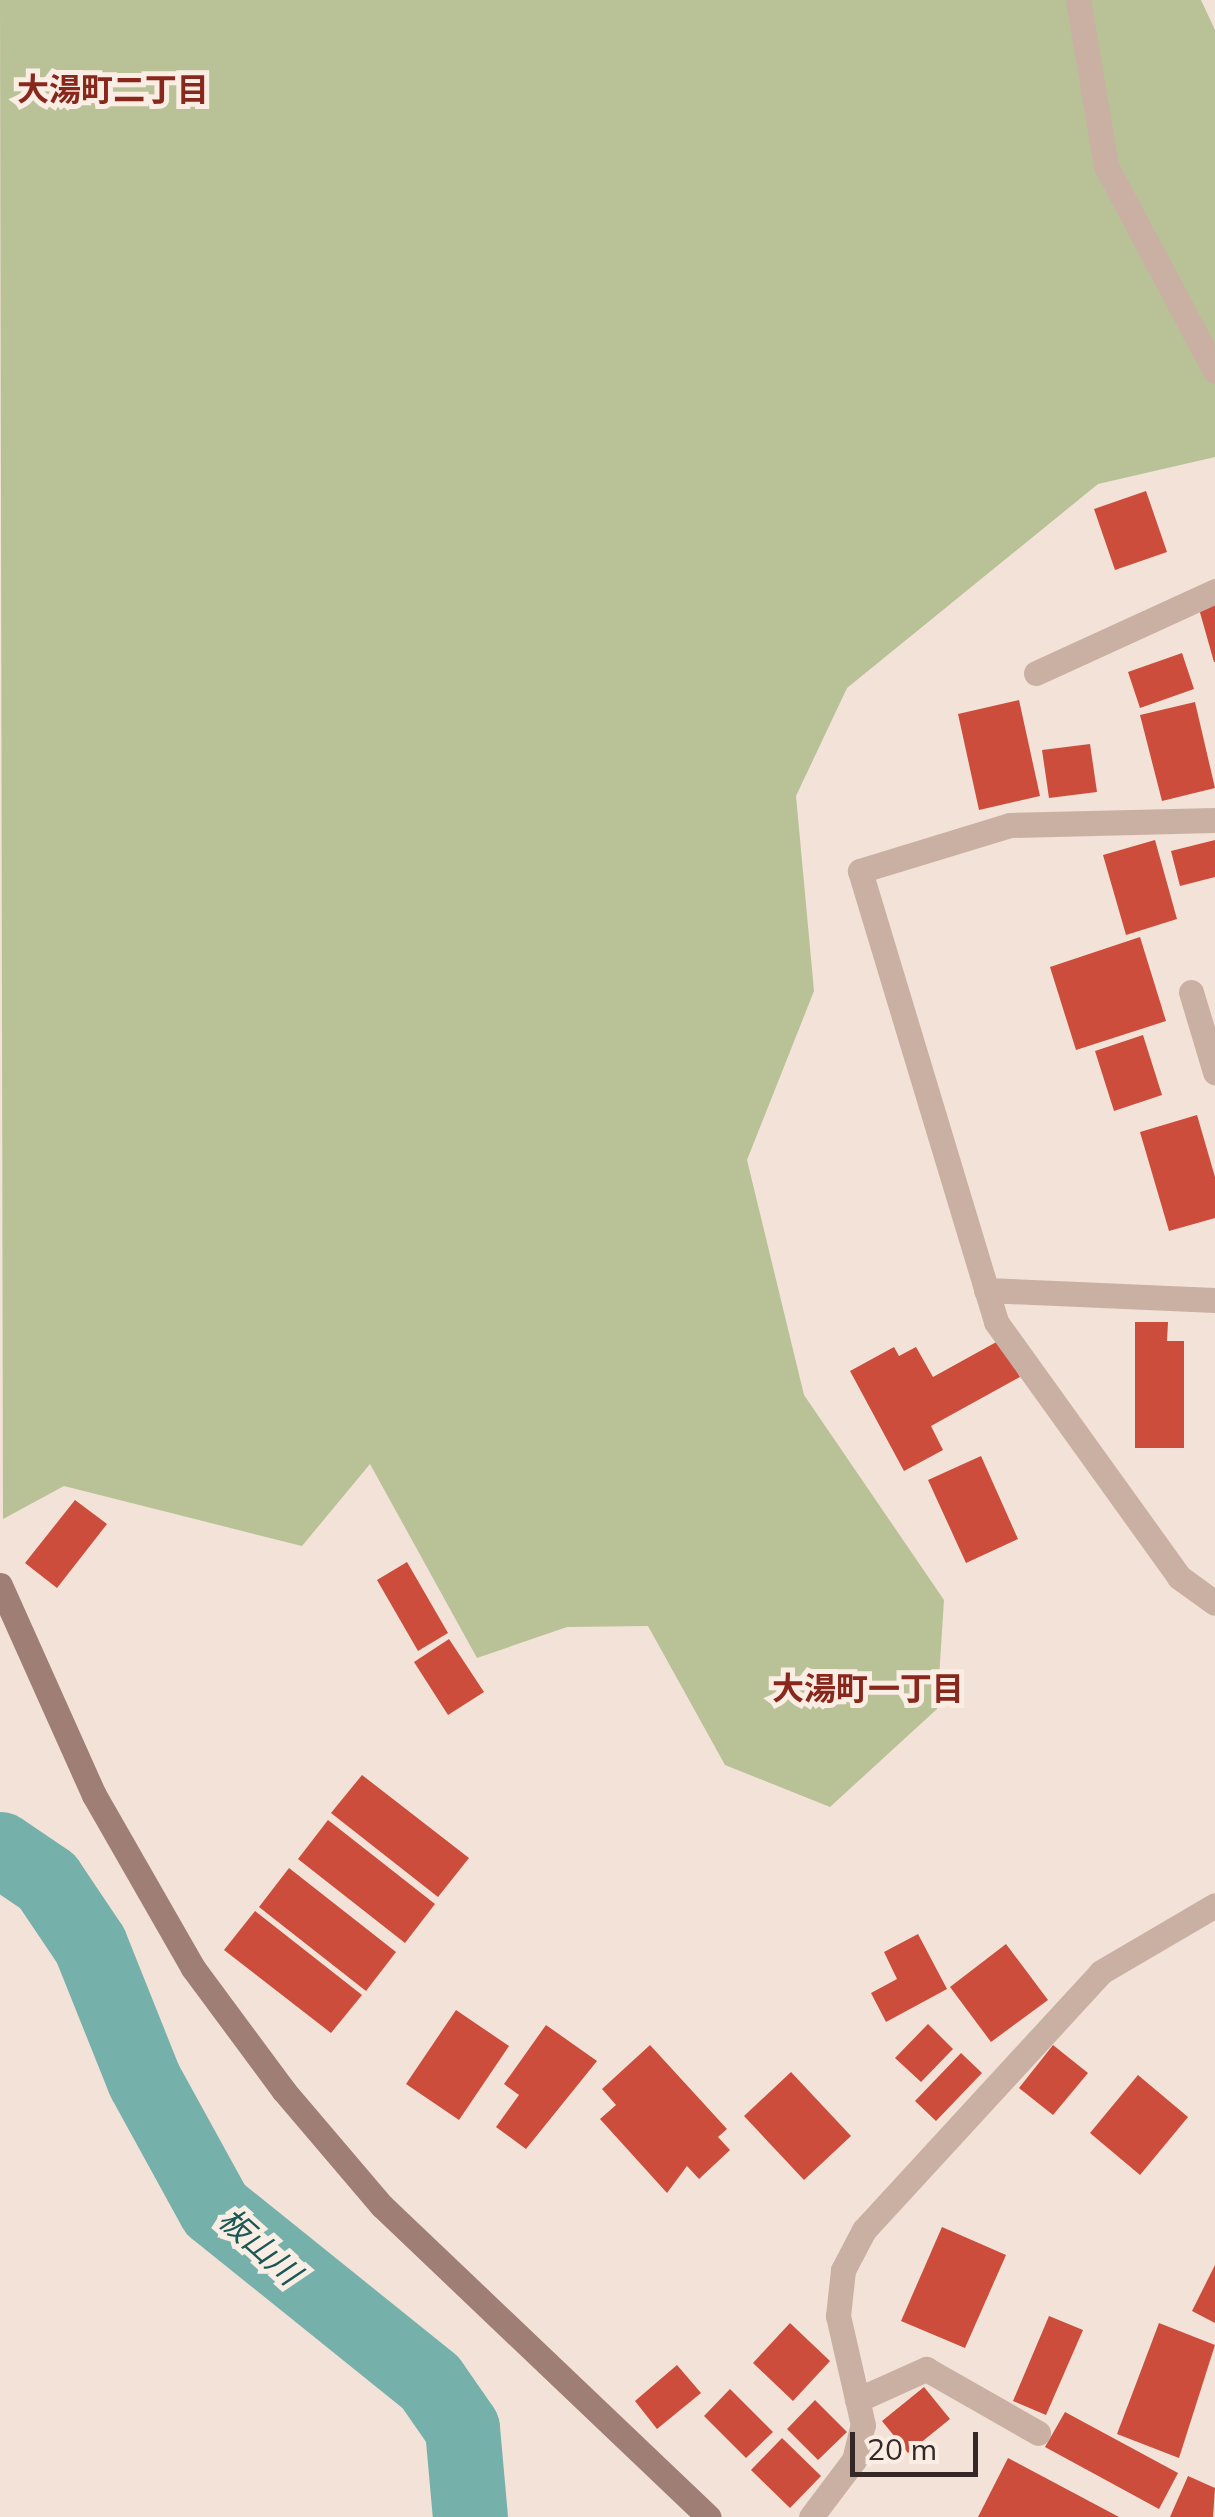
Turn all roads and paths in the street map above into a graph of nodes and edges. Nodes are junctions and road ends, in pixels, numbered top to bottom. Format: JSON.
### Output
{"nodes":[{"id":1,"x":1078,"y":0,"type":"edge"},
{"id":2,"x":1215,"y":371,"type":"edge"},
{"id":3,"x":1215,"y":591,"type":"edge"},
{"id":4,"x":1036,"y":673,"type":"dead end"},
{"id":5,"x":1215,"y":820,"type":"edge"},
{"id":6,"x":1192,"y":992,"type":"dead end"},
{"id":7,"x":1215,"y":1072,"type":"edge"},
{"id":8,"x":986,"y":1290,"type":"junction"},
{"id":9,"x":1215,"y":1300,"type":"edge"},
{"id":10,"x":0,"y":1585,"type":"edge"},
{"id":11,"x":1215,"y":1602,"type":"edge"},
{"id":12,"x":1215,"y":1905,"type":"edge"},
{"id":13,"x":857,"y":2400,"type":"junction"},
{"id":14,"x":1038,"y":2433,"type":"dead end"},
{"id":15,"x":709,"y":2517,"type":"edge"},
{"id":16,"x":812,"y":2517,"type":"edge"}],
"edges":[{"from":1,"to":2,"type":"street"},
{"from":3,"to":4,"type":"street"},
{"from":5,"to":8,"type":"street"},
{"from":6,"to":7,"type":"street"},
{"from":8,"to":9,"type":"street"},
{"from":8,"to":11,"type":"street"},
{"from":10,"to":15,"type":"street"},
{"from":12,"to":13,"type":"street"},
{"from":13,"to":14,"type":"street"},
{"from":13,"to":16,"type":"street"}]}
